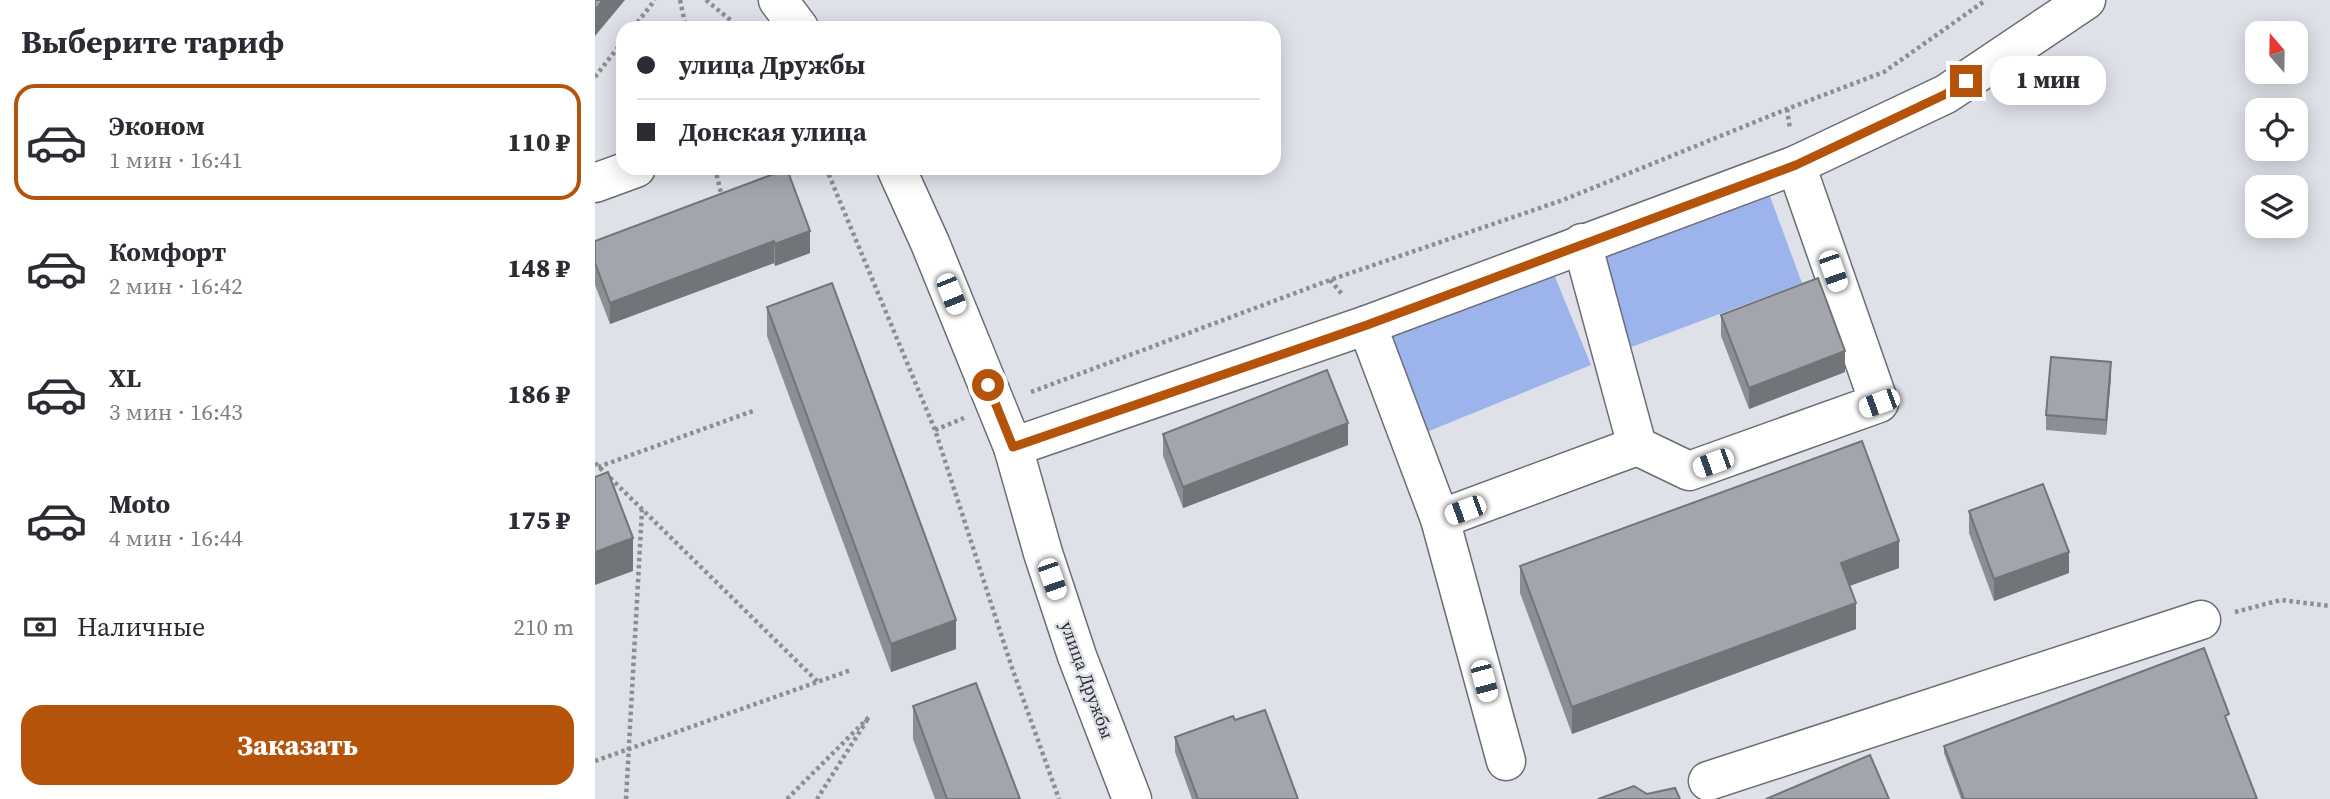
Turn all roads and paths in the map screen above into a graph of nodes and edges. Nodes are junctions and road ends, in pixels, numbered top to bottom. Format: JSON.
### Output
{"nodes":[{"id":1,"x":655,"y":0,"type":"edge"},
{"id":2,"x":680,"y":0,"type":"edge"},
{"id":3,"x":706,"y":0,"type":"edge"},
{"id":4,"x":778,"y":0,"type":"edge"},
{"id":5,"x":1986,"y":0,"type":"edge"},
{"id":6,"x":2086,"y":0,"type":"edge"},
{"id":7,"x":638,"y":21,"type":"edge"},
{"id":8,"x":684,"y":21,"type":"edge"},
{"id":9,"x":732,"y":21,"type":"edge"},
{"id":10,"x":794,"y":21,"type":"edge"},
{"id":11,"x":616,"y":50,"type":"edge"},
{"id":12,"x":595,"y":77,"type":"edge"},
{"id":13,"x":1796,"y":165,"type":"junction"},
{"id":14,"x":617,"y":175,"type":"edge"},
{"id":15,"x":717,"y":175,"type":"edge"},
{"id":16,"x":829,"y":175,"type":"edge"},
{"id":17,"x":899,"y":175,"type":"edge"},
{"id":18,"x":595,"y":183,"type":"edge"},
{"id":19,"x":722,"y":197,"type":"edge"},
{"id":20,"x":1582,"y":243,"type":"junction"},
{"id":21,"x":1367,"y":325,"type":"junction"},
{"id":22,"x":996,"y":405,"type":"junction"},
{"id":23,"x":753,"y":411,"type":"dead end"},
{"id":24,"x":935,"y":430,"type":"junction"},
{"id":25,"x":1637,"y":446,"type":"junction"},
{"id":26,"x":1013,"y":447,"type":"junction"},
{"id":27,"x":596,"y":465,"type":"edge"},
{"id":28,"x":642,"y":509,"type":"junction"},
{"id":29,"x":1440,"y":519,"type":"junction"},
{"id":30,"x":2330,"y":606,"type":"edge"},
{"id":31,"x":2201,"y":620,"type":"joint"},
{"id":32,"x":851,"y":670,"type":"dead end"},
{"id":33,"x":818,"y":682,"type":"junction"},
{"id":34,"x":630,"y":749,"type":"junction"},
{"id":35,"x":595,"y":761,"type":"edge"},
{"id":36,"x":1506,"y":761,"type":"dead end"},
{"id":37,"x":1699,"y":791,"type":"edge"},
{"id":38,"x":626,"y":799,"type":"edge"},
{"id":39,"x":787,"y":799,"type":"edge"},
{"id":40,"x":817,"y":799,"type":"edge"},
{"id":41,"x":1059,"y":799,"type":"edge"},
{"id":42,"x":1132,"y":799,"type":"edge"}],
"edges":[{"from":1,"to":7,"type":"path"},
{"from":2,"to":8,"type":"path"},
{"from":3,"to":9,"type":"path"},
{"from":4,"to":10,"type":"street"},
{"from":5,"to":22,"type":"path"},
{"from":6,"to":13,"type":"street"},
{"from":11,"to":12,"type":"path"},
{"from":13,"to":20,"type":"street"},
{"from":13,"to":25,"type":"street"},
{"from":14,"to":18,"type":"street"},
{"from":15,"to":19,"type":"path"},
{"from":16,"to":24,"type":"path"},
{"from":17,"to":22,"type":"street","name":"улица Дружбы"},
{"from":20,"to":21,"type":"street"},
{"from":20,"to":25,"type":"street"},
{"from":21,"to":26,"type":"street"},
{"from":21,"to":29,"type":"street"},
{"from":22,"to":24,"type":"path"},
{"from":22,"to":26,"type":"street","name":"улица Дружбы"},
{"from":23,"to":27,"type":"path"},
{"from":24,"to":41,"type":"path"},
{"from":25,"to":29,"type":"street"},
{"from":26,"to":42,"type":"street","name":"улица Дружбы"},
{"from":27,"to":28,"type":"path"},
{"from":28,"to":33,"type":"path"},
{"from":28,"to":34,"type":"path"},
{"from":29,"to":36,"type":"street"},
{"from":30,"to":31,"type":"path"},
{"from":31,"to":37,"type":"street"},
{"from":32,"to":33,"type":"path"},
{"from":33,"to":34,"type":"path"},
{"from":34,"to":35,"type":"path"},
{"from":34,"to":38,"type":"path"},
{"from":39,"to":40,"type":"path"}]}
